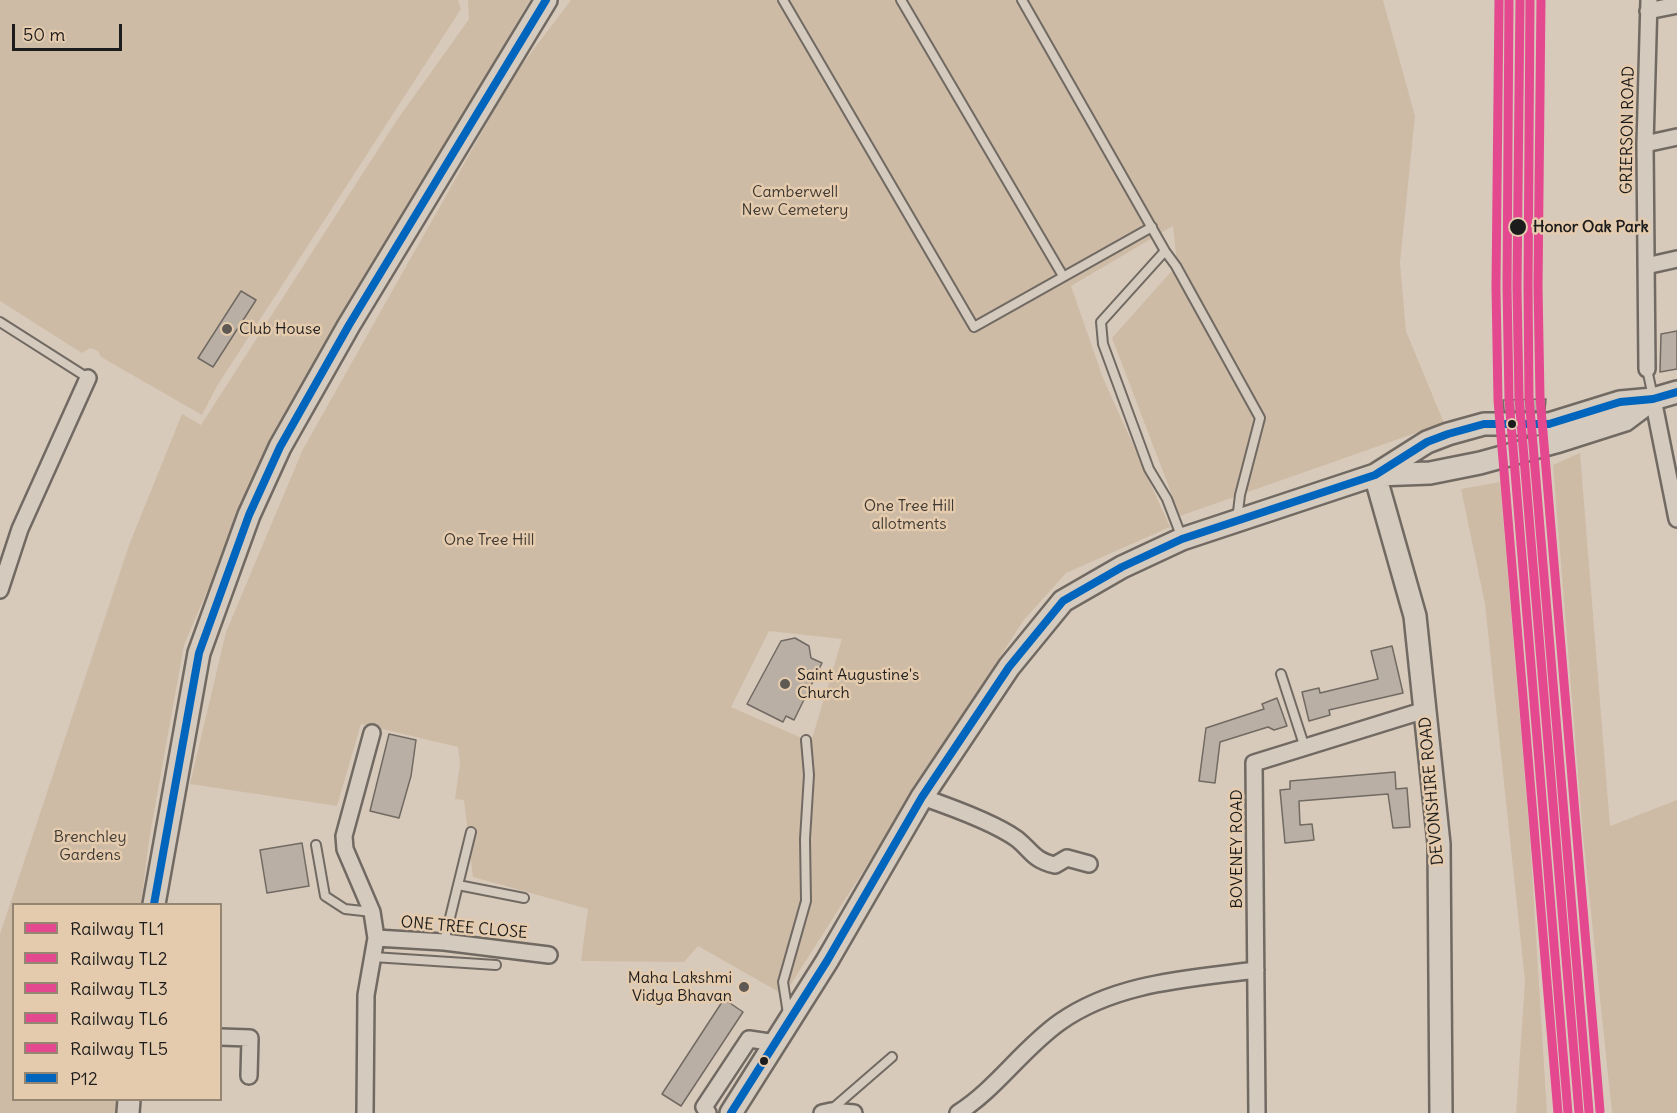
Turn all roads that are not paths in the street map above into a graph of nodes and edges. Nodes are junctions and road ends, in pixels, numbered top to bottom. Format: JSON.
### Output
{"nodes":[{"id":1,"x":546,"y":0,"type":"edge"},
{"id":2,"x":783,"y":0,"type":"edge"},
{"id":3,"x":902,"y":0,"type":"edge"},
{"id":4,"x":1022,"y":0,"type":"edge"},
{"id":5,"x":1649,"y":5,"type":"edge"},
{"id":6,"x":1677,"y":5,"type":"edge"},
{"id":7,"x":1677,"y":137,"type":"edge"},
{"id":8,"x":1645,"y":144,"type":"junction"},
{"id":9,"x":1152,"y":227,"type":"junction"},
{"id":10,"x":1165,"y":251,"type":"junction"},
{"id":11,"x":1677,"y":259,"type":"edge"},
{"id":12,"x":1646,"y":266,"type":"junction"},
{"id":13,"x":1063,"y":276,"type":"junction"},
{"id":14,"x":0,"y":322,"type":"edge"},
{"id":15,"x":1647,"y":369,"type":"joint"},
{"id":16,"x":88,"y":378,"type":"joint"},
{"id":17,"x":1677,"y":392,"type":"edge"},
{"id":18,"x":1653,"y":399,"type":"junction"},
{"id":19,"x":1553,"y":433,"type":"junction"},
{"id":20,"x":1375,"y":475,"type":"junction"},
{"id":21,"x":1674,"y":483,"type":"edge"},
{"id":22,"x":1677,"y":519,"type":"edge"},
{"id":23,"x":1237,"y":521,"type":"junction"},
{"id":24,"x":1182,"y":539,"type":"junction"},
{"id":25,"x":0,"y":590,"type":"edge"},
{"id":26,"x":1281,"y":674,"type":"dead end"},
{"id":27,"x":1425,"y":710,"type":"junction"},
{"id":28,"x":372,"y":733,"type":"dead end"},
{"id":29,"x":806,"y":740,"type":"dead end"},
{"id":30,"x":1305,"y":748,"type":"junction"},
{"id":31,"x":922,"y":797,"type":"junction"},
{"id":32,"x":471,"y":832,"type":"dead end"},
{"id":33,"x":316,"y":845,"type":"dead end"},
{"id":34,"x":1089,"y":864,"type":"dead end"},
{"id":35,"x":458,"y":885,"type":"junction"},
{"id":36,"x":524,"y":898,"type":"dead end"},
{"id":37,"x":154,"y":903,"type":"edge"},
{"id":38,"x":372,"y":912,"type":"junction"},
{"id":39,"x":376,"y":938,"type":"junction"},
{"id":40,"x":444,"y":942,"type":"junction"},
{"id":41,"x":549,"y":955,"type":"dead end"},
{"id":42,"x":373,"y":957,"type":"junction"},
{"id":43,"x":496,"y":965,"type":"dead end"},
{"id":44,"x":1256,"y":970,"type":"junction"},
{"id":45,"x":789,"y":1022,"type":"junction"},
{"id":46,"x":222,"y":1037,"type":"edge"},
{"id":47,"x":776,"y":1043,"type":"junction"},
{"id":48,"x":892,"y":1057,"type":"dead end"},
{"id":49,"x":249,"y":1076,"type":"dead end"},
{"id":50,"x":826,"y":1112,"type":"edge"},
{"id":51,"x":365,"y":1113,"type":"edge"},
{"id":52,"x":708,"y":1113,"type":"edge"},
{"id":53,"x":731,"y":1113,"type":"edge"},
{"id":54,"x":854,"y":1113,"type":"edge"},
{"id":55,"x":958,"y":1113,"type":"edge"},
{"id":56,"x":1257,"y":1113,"type":"edge"},
{"id":57,"x":1440,"y":1113,"type":"edge"}],
"edges":[{"from":1,"to":37,"type":"street"},
{"from":2,"to":13,"type":"lane"},
{"from":3,"to":13,"type":"lane"},
{"from":4,"to":9,"type":"lane"},
{"from":5,"to":6,"type":"street"},
{"from":5,"to":8,"type":"street","name":"GRIERSON ROAD"},
{"from":7,"to":8,"type":"street"},
{"from":8,"to":12,"type":"street","name":"GRIERSON ROAD"},
{"from":9,"to":10,"type":"lane"},
{"from":9,"to":13,"type":"lane"},
{"from":10,"to":23,"type":"lane"},
{"from":10,"to":24,"type":"lane"},
{"from":11,"to":12,"type":"street"},
{"from":12,"to":15,"type":"street","name":"GRIERSON ROAD"},
{"from":14,"to":16,"type":"lane"},
{"from":15,"to":18,"type":"lane"},
{"from":16,"to":25,"type":"street"},
{"from":17,"to":18,"type":"street"},
{"from":18,"to":19,"type":"street"},
{"from":18,"to":21,"type":"street"},
{"from":19,"to":20,"type":"street"},
{"from":19,"to":20,"type":"street"},
{"from":20,"to":23,"type":"street"},
{"from":20,"to":27,"type":"street","name":"DEVONSHIRE ROAD"},
{"from":21,"to":22,"type":"street"},
{"from":23,"to":24,"type":"street"},
{"from":24,"to":31,"type":"street"},
{"from":26,"to":30,"type":"lane"},
{"from":27,"to":30,"type":"street","name":"BOVENEY ROAD"},
{"from":27,"to":57,"type":"street","name":"DEVONSHIRE ROAD"},
{"from":28,"to":38,"type":"street"},
{"from":29,"to":45,"type":"lane"},
{"from":30,"to":44,"type":"street","name":"BOVENEY ROAD"},
{"from":31,"to":34,"type":"street"},
{"from":31,"to":45,"type":"street"},
{"from":32,"to":35,"type":"lane"},
{"from":33,"to":38,"type":"lane"},
{"from":35,"to":36,"type":"lane"},
{"from":35,"to":40,"type":"lane"},
{"from":38,"to":39,"type":"street"},
{"from":39,"to":40,"type":"street","name":"ONE TREE CLOSE"},
{"from":39,"to":42,"type":"street"},
{"from":40,"to":41,"type":"street","name":"ONE TREE CLOSE"},
{"from":42,"to":43,"type":"lane"},
{"from":42,"to":51,"type":"street"},
{"from":44,"to":55,"type":"street"},
{"from":44,"to":56,"type":"street","name":"BOVENEY ROAD"},
{"from":45,"to":47,"type":"street"},
{"from":46,"to":49,"type":"street"},
{"from":47,"to":52,"type":"street"},
{"from":47,"to":53,"type":"street"},
{"from":48,"to":50,"type":"lane"},
{"from":50,"to":54,"type":"street"}]}
